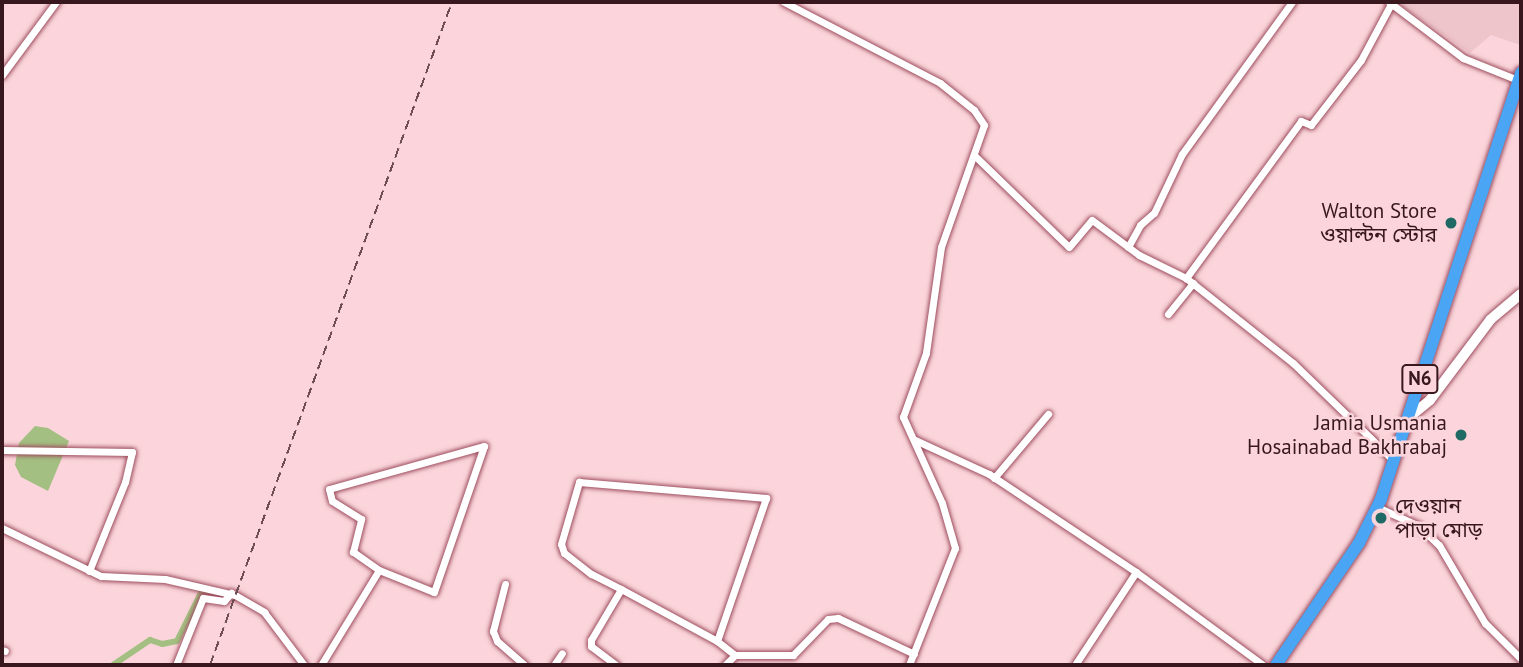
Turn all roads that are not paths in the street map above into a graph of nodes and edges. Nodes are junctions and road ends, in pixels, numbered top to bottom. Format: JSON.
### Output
{"nodes":[{"id":1,"x":56,"y":2,"type":"edge"},
{"id":2,"x":784,"y":2,"type":"edge"},
{"id":3,"x":1292,"y":2,"type":"edge"},
{"id":4,"x":1391,"y":2,"type":"edge"},
{"id":5,"x":2,"y":75,"type":"edge"},
{"id":6,"x":1520,"y":76,"type":"edge"},
{"id":7,"x":976,"y":156,"type":"junction"},
{"id":8,"x":1128,"y":247,"type":"junction"},
{"id":9,"x":1189,"y":281,"type":"junction"},
{"id":10,"x":1521,"y":294,"type":"edge"},
{"id":11,"x":1168,"y":314,"type":"dead end"},
{"id":12,"x":1048,"y":414,"type":"dead end"},
{"id":13,"x":1408,"y":418,"type":"junction"},
{"id":14,"x":914,"y":439,"type":"junction"},
{"id":15,"x":2,"y":450,"type":"edge"},
{"id":16,"x":1394,"y":461,"type":"junction"},
{"id":17,"x":993,"y":478,"type":"junction"},
{"id":18,"x":1377,"y":507,"type":"junction"},
{"id":19,"x":2,"y":528,"type":"edge"},
{"id":20,"x":379,"y":570,"type":"junction"},
{"id":21,"x":89,"y":571,"type":"junction"},
{"id":22,"x":1136,"y":572,"type":"junction"},
{"id":23,"x":505,"y":584,"type":"dead end"},
{"id":24,"x":621,"y":589,"type":"junction"},
{"id":25,"x":231,"y":593,"type":"junction"},
{"id":26,"x":717,"y":641,"type":"junction"},
{"id":27,"x":562,"y":653,"type":"dead end"},
{"id":28,"x":914,"y":654,"type":"junction"},
{"id":29,"x":735,"y":655,"type":"junction"},
{"id":30,"x":1521,"y":659,"type":"edge"},
{"id":31,"x":176,"y":665,"type":"edge"},
{"id":32,"x":304,"y":665,"type":"edge"},
{"id":33,"x":321,"y":665,"type":"edge"},
{"id":34,"x":525,"y":665,"type":"edge"},
{"id":35,"x":554,"y":665,"type":"edge"},
{"id":36,"x":615,"y":665,"type":"edge"},
{"id":37,"x":725,"y":665,"type":"edge"},
{"id":38,"x":909,"y":665,"type":"edge"},
{"id":39,"x":1075,"y":665,"type":"edge"},
{"id":40,"x":1263,"y":665,"type":"edge"},
{"id":41,"x":1276,"y":665,"type":"edge"}],
"edges":[{"from":1,"to":5,"type":"street"},
{"from":2,"to":7,"type":"street"},
{"from":3,"to":8,"type":"street"},
{"from":4,"to":6,"type":"street"},
{"from":4,"to":9,"type":"street"},
{"from":6,"to":13,"type":"highway","number":"N6"},
{"from":7,"to":8,"type":"street"},
{"from":7,"to":14,"type":"street"},
{"from":8,"to":9,"type":"street"},
{"from":9,"to":11,"type":"street"},
{"from":9,"to":16,"type":"street"},
{"from":10,"to":13,"type":"street"},
{"from":12,"to":17,"type":"street"},
{"from":13,"to":16,"type":"highway","number":"N6"},
{"from":14,"to":17,"type":"street"},
{"from":14,"to":28,"type":"street"},
{"from":15,"to":21,"type":"street"},
{"from":16,"to":18,"type":"highway","number":"N6"},
{"from":17,"to":22,"type":"street"},
{"from":18,"to":30,"type":"street"},
{"from":18,"to":41,"type":"highway","number":"N6"},
{"from":19,"to":21,"type":"street"},
{"from":20,"to":20,"type":"street"},
{"from":20,"to":33,"type":"street"},
{"from":21,"to":25,"type":"street"},
{"from":22,"to":39,"type":"street"},
{"from":22,"to":40,"type":"street"},
{"from":23,"to":34,"type":"street"},
{"from":24,"to":26,"type":"street"},
{"from":24,"to":26,"type":"street"},
{"from":24,"to":36,"type":"street"},
{"from":25,"to":31,"type":"street"},
{"from":25,"to":32,"type":"street"},
{"from":26,"to":29,"type":"street"},
{"from":27,"to":35,"type":"street"},
{"from":28,"to":29,"type":"street"},
{"from":28,"to":38,"type":"street"},
{"from":29,"to":37,"type":"street"}]}
